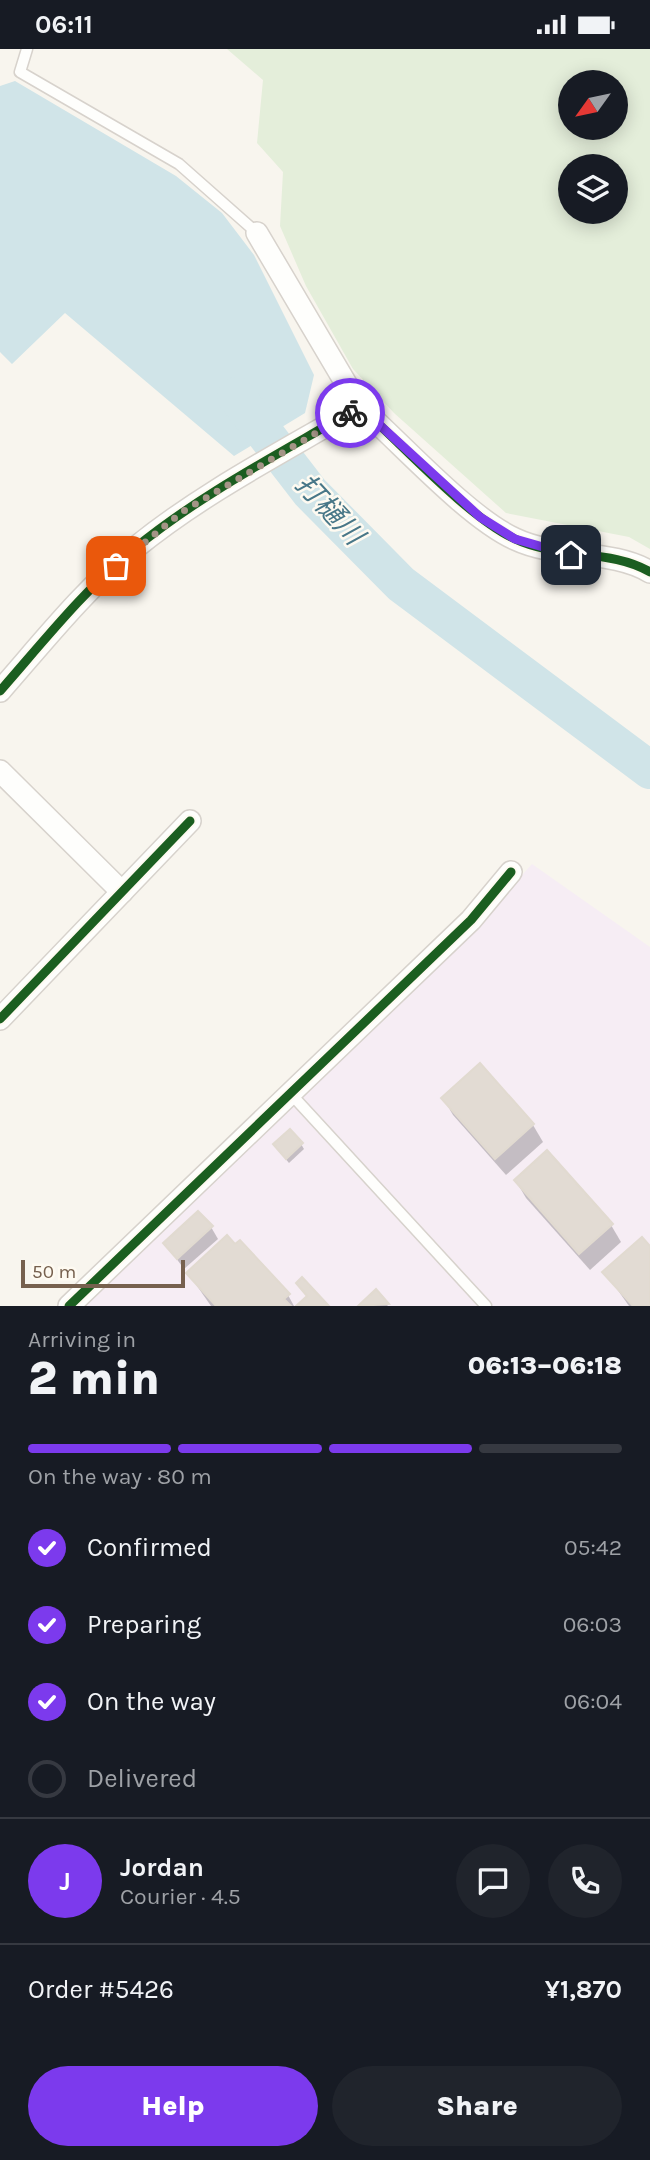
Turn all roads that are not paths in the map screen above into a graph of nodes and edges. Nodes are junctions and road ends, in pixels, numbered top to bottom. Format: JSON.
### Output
{"nodes":[{"id":1,"x":27,"y":49,"type":"edge"},
{"id":2,"x":257,"y":233,"type":"joint"},
{"id":3,"x":358,"y":410,"type":"junction"},
{"id":4,"x":650,"y":572,"type":"edge"},
{"id":5,"x":0,"y":691,"type":"edge"},
{"id":6,"x":0,"y":771,"type":"edge"},
{"id":7,"x":190,"y":821,"type":"dead end"},
{"id":8,"x":511,"y":872,"type":"dead end"},
{"id":9,"x":122,"y":892,"type":"junction"},
{"id":10,"x":0,"y":1019,"type":"edge"},
{"id":11,"x":291,"y":1094,"type":"junction"},
{"id":12,"x":69,"y":1306,"type":"edge"},
{"id":13,"x":486,"y":1306,"type":"edge"}],
"edges":[{"from":1,"to":2,"type":"lane"},
{"from":2,"to":3,"type":"street"},
{"from":3,"to":4,"type":"street"},
{"from":3,"to":5,"type":"street"},
{"from":6,"to":9,"type":"street"},
{"from":7,"to":9,"type":"street"},
{"from":8,"to":11,"type":"street"},
{"from":9,"to":10,"type":"street"},
{"from":11,"to":12,"type":"street"},
{"from":11,"to":13,"type":"lane"}]}
